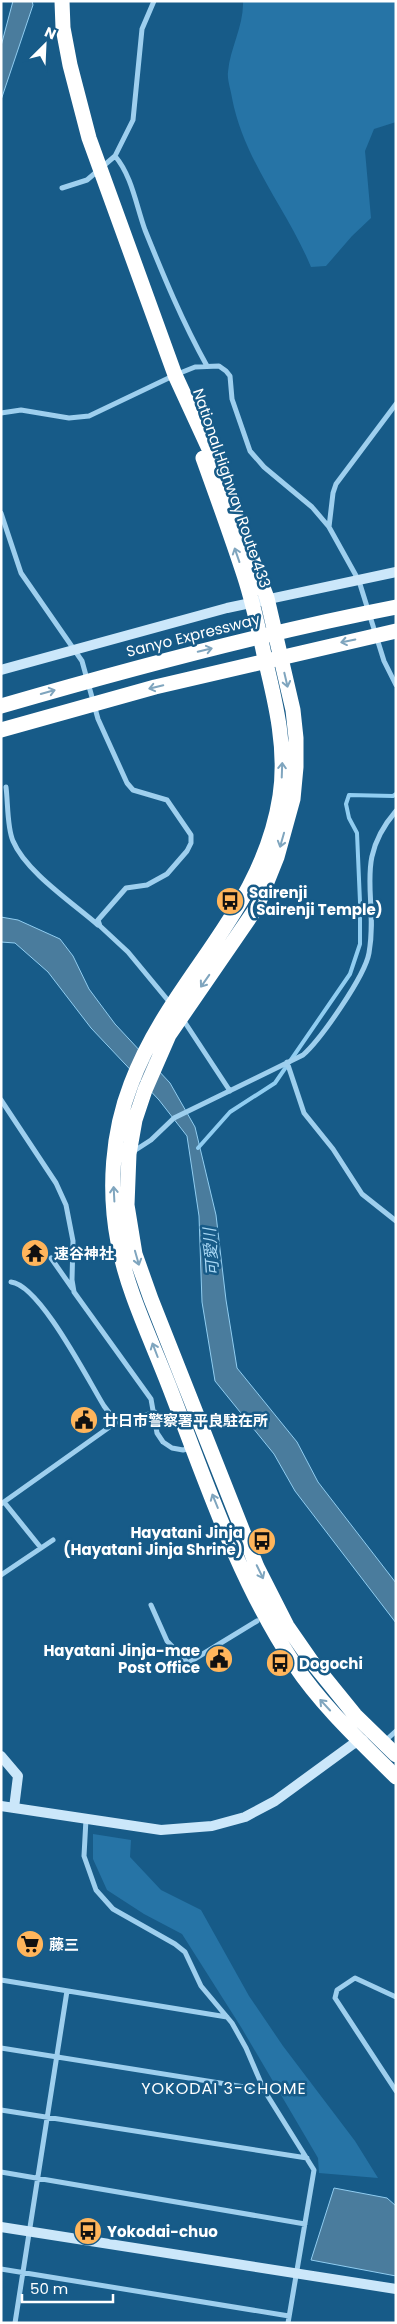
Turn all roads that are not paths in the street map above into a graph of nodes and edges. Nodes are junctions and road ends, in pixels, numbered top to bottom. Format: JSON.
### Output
{"nodes":[{"id":1,"x":62,"y":1,"type":"edge"},
{"id":2,"x":154,"y":1,"type":"edge"},
{"id":3,"x":115,"y":156,"type":"junction"},
{"id":4,"x":100,"y":169,"type":"junction"},
{"id":5,"x":62,"y":188,"type":"dead end"},
{"id":6,"x":207,"y":366,"type":"junction"},
{"id":7,"x":176,"y":377,"type":"junction"},
{"id":8,"x":396,"y":404,"type":"edge"},
{"id":9,"x":1,"y":413,"type":"edge"},
{"id":10,"x":1,"y":513,"type":"edge"},
{"id":11,"x":329,"y":527,"type":"junction"},
{"id":12,"x":396,"y":572,"type":"edge"},
{"id":13,"x":359,"y":581,"type":"junction"},
{"id":14,"x":267,"y":598,"type":"junction"},
{"id":15,"x":252,"y":602,"type":"junction"},
{"id":16,"x":396,"y":607,"type":"edge"},
{"id":17,"x":396,"y":631,"type":"edge"},
{"id":18,"x":75,"y":650,"type":"junction"},
{"id":19,"x":1,"y":670,"type":"edge"},
{"id":20,"x":396,"y":684,"type":"edge"},
{"id":21,"x":1,"y":706,"type":"edge"},
{"id":22,"x":1,"y":730,"type":"edge"},
{"id":23,"x":6,"y":787,"type":"dead end"},
{"id":24,"x":396,"y":811,"type":"edge"},
{"id":25,"x":100,"y":926,"type":"junction"},
{"id":26,"x":171,"y":1004,"type":"junction"},
{"id":27,"x":181,"y":1017,"type":"junction"},
{"id":28,"x":288,"y":1062,"type":"junction"},
{"id":29,"x":230,"y":1091,"type":"junction"},
{"id":30,"x":1,"y":1100,"type":"edge"},
{"id":31,"x":129,"y":1154,"type":"junction"},
{"id":32,"x":396,"y":1221,"type":"edge"},
{"id":33,"x":51,"y":1258,"type":"dead end"},
{"id":34,"x":11,"y":1282,"type":"dead end"},
{"id":35,"x":74,"y":1291,"type":"junction"},
{"id":36,"x":155,"y":1412,"type":"junction"},
{"id":37,"x":118,"y":1421,"type":"junction"},
{"id":38,"x":208,"y":1442,"type":"junction"},
{"id":39,"x":193,"y":1448,"type":"junction"},
{"id":40,"x":3,"y":1503,"type":"edge"},
{"id":41,"x":53,"y":1540,"type":"dead end"},
{"id":42,"x":41,"y":1548,"type":"junction"},
{"id":43,"x":1,"y":1575,"type":"edge"},
{"id":44,"x":151,"y":1605,"type":"dead end"},
{"id":45,"x":257,"y":1621,"type":"dead end"},
{"id":46,"x":348,"y":1728,"type":"junction"},
{"id":47,"x":396,"y":1731,"type":"edge"},
{"id":48,"x":360,"y":1741,"type":"junction"},
{"id":49,"x":383,"y":1742,"type":"junction"},
{"id":50,"x":346,"y":1749,"type":"junction"},
{"id":51,"x":396,"y":1755,"type":"edge"},
{"id":52,"x":1,"y":1756,"type":"edge"},
{"id":53,"x":396,"y":1777,"type":"edge"},
{"id":54,"x":1,"y":1806,"type":"edge"},
{"id":55,"x":14,"y":1808,"type":"junction"},
{"id":56,"x":86,"y":1819,"type":"junction"},
{"id":57,"x":1,"y":1980,"type":"edge"},
{"id":58,"x":67,"y":1991,"type":"junction"},
{"id":59,"x":396,"y":1997,"type":"edge"},
{"id":60,"x":227,"y":2017,"type":"junction"},
{"id":61,"x":1,"y":2048,"type":"edge"},
{"id":62,"x":57,"y":2057,"type":"junction"},
{"id":63,"x":264,"y":2090,"type":"junction"},
{"id":64,"x":395,"y":2090,"type":"edge"},
{"id":65,"x":1,"y":2110,"type":"edge"},
{"id":66,"x":47,"y":2117,"type":"junction"},
{"id":67,"x":307,"y":2158,"type":"junction"},
{"id":68,"x":1,"y":2172,"type":"edge"},
{"id":69,"x":38,"y":2178,"type":"junction"},
{"id":70,"x":305,"y":2224,"type":"junction"},
{"id":71,"x":1,"y":2227,"type":"edge"},
{"id":72,"x":29,"y":2231,"type":"junction"},
{"id":73,"x":1,"y":2268,"type":"edge"},
{"id":74,"x":23,"y":2272,"type":"junction"},
{"id":75,"x":296,"y":2274,"type":"junction"},
{"id":76,"x":396,"y":2289,"type":"edge"},
{"id":77,"x":289,"y":2316,"type":"junction"},
{"id":78,"x":15,"y":2323,"type":"edge"},
{"id":79,"x":288,"y":2323,"type":"edge"}],
"edges":[{"from":1,"to":4,"type":"highway","name":"National Highway Route 433"},
{"from":2,"to":3,"type":"street"},
{"from":3,"to":4,"type":"street"},
{"from":3,"to":6,"type":"street"},
{"from":4,"to":5,"type":"street"},
{"from":4,"to":7,"type":"highway","name":"National Highway Route 433"},
{"from":6,"to":7,"type":"street"},
{"from":6,"to":11,"type":"street"},
{"from":7,"to":9,"type":"street"},
{"from":7,"to":14,"type":"highway","name":"National Highway Route 433"},
{"from":15,"to":7,"type":"highway","name":"National Highway Route 433","one_way":true},
{"from":8,"to":11,"type":"street"},
{"from":10,"to":18,"type":"street"},
{"from":11,"to":13,"type":"street"},
{"from":12,"to":13,"type":"street"},
{"from":13,"to":14,"type":"street"},
{"from":13,"to":20,"type":"street"},
{"from":14,"to":15,"type":"street"},
{"from":14,"to":27,"type":"highway","name":"National Highway Route 433","one_way":true},
{"from":15,"to":18,"type":"street"},
{"from":26,"to":15,"type":"highway","name":"National Highway Route 433","one_way":true},
{"from":21,"to":16,"type":"highway","name":"Sanyo Expressway","one_way":true,"bridge":true},
{"from":17,"to":22,"type":"highway","one_way":true,"bridge":true},
{"from":18,"to":19,"type":"street"},
{"from":18,"to":25,"type":"street"},
{"from":23,"to":25,"type":"street"},
{"from":24,"to":28,"type":"street"},
{"from":25,"to":26,"type":"street"},
{"from":26,"to":27,"type":"street"},
{"from":39,"to":26,"type":"highway","name":"National Highway Route 433","one_way":true},
{"from":27,"to":29,"type":"street"},
{"from":27,"to":31,"type":"highway","name":"National Highway Route 433"},
{"from":28,"to":29,"type":"street"},
{"from":28,"to":32,"type":"street"},
{"from":29,"to":31,"type":"street"},
{"from":30,"to":35,"type":"street"},
{"from":31,"to":38,"type":"highway","name":"National Highway Route 433","one_way":true},
{"from":33,"to":35,"type":"street"},
{"from":34,"to":37,"type":"street"},
{"from":35,"to":36,"type":"street"},
{"from":36,"to":37,"type":"street"},
{"from":36,"to":39,"type":"street"},
{"from":37,"to":40,"type":"street"},
{"from":38,"to":39,"type":"street"},
{"from":38,"to":49,"type":"highway","name":"National Highway Route 433","one_way":true},
{"from":46,"to":39,"type":"highway","name":"National Highway Route 433","one_way":true},
{"from":40,"to":42,"type":"street"},
{"from":41,"to":42,"type":"street"},
{"from":42,"to":43,"type":"street"},
{"from":44,"to":45,"type":"street"},
{"from":46,"to":48,"type":"highway","name":"National Highway Route 433"},
{"from":46,"to":50,"type":"street"},
{"from":47,"to":49,"type":"street"},
{"from":48,"to":49,"type":"street"},
{"from":48,"to":50,"type":"street"},
{"from":48,"to":53,"type":"highway","name":"National Highway Route 433"},
{"from":49,"to":51,"type":"highway","name":"National Highway Route 433"},
{"from":50,"to":56,"type":"street"},
{"from":52,"to":55,"type":"street"},
{"from":54,"to":55,"type":"street"},
{"from":55,"to":56,"type":"street"},
{"from":56,"to":60,"type":"street"},
{"from":57,"to":58,"type":"street"},
{"from":58,"to":60,"type":"street"},
{"from":58,"to":62,"type":"street"},
{"from":59,"to":64,"type":"street"},
{"from":60,"to":63,"type":"street"},
{"from":61,"to":62,"type":"street"},
{"from":62,"to":63,"type":"street"},
{"from":62,"to":66,"type":"street"},
{"from":63,"to":67,"type":"street"},
{"from":65,"to":66,"type":"street"},
{"from":66,"to":67,"type":"street"},
{"from":66,"to":69,"type":"street"},
{"from":67,"to":70,"type":"street"},
{"from":68,"to":69,"type":"street"},
{"from":69,"to":70,"type":"street"},
{"from":69,"to":72,"type":"street"},
{"from":70,"to":75,"type":"street"},
{"from":71,"to":72,"type":"street"},
{"from":72,"to":74,"type":"street"},
{"from":72,"to":75,"type":"street"},
{"from":73,"to":74,"type":"street"},
{"from":74,"to":77,"type":"street"},
{"from":74,"to":78,"type":"street"},
{"from":75,"to":76,"type":"street"},
{"from":75,"to":77,"type":"street"},
{"from":77,"to":79,"type":"street"}]}
